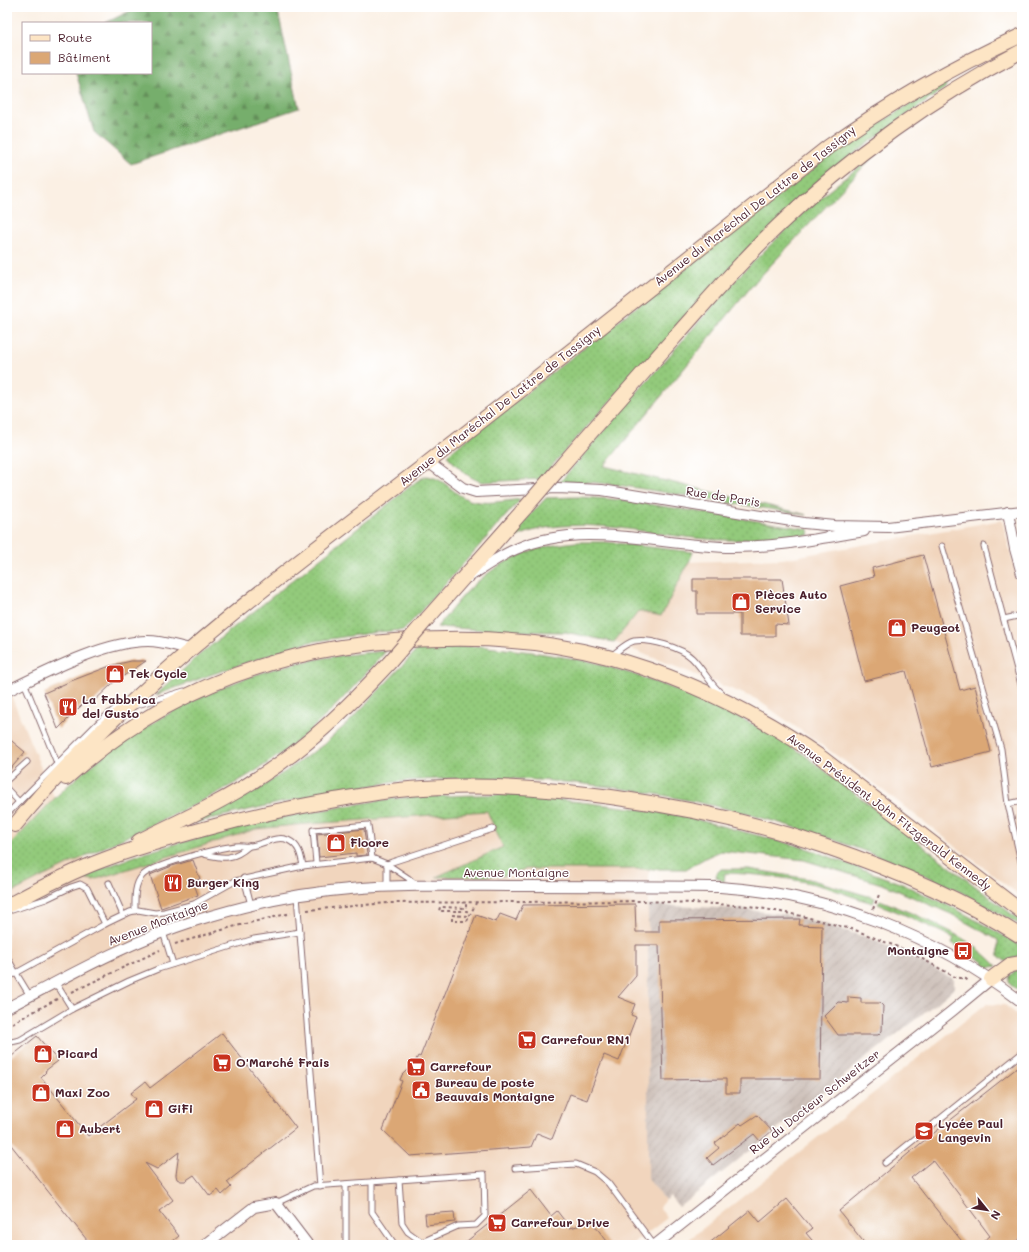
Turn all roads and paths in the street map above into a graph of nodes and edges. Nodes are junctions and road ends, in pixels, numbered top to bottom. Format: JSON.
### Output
{"nodes":[{"id":1,"x":1022,"y":35,"type":"edge"},
{"id":2,"x":1022,"y":51,"type":"edge"},
{"id":3,"x":428,"y":462,"type":"junction"},
{"id":4,"x":1022,"y":511,"type":"edge"},
{"id":5,"x":1008,"y":512,"type":"junction"},
{"id":6,"x":888,"y":527,"type":"junction"},
{"id":7,"x":942,"y":546,"type":"dead end"},
{"id":8,"x":984,"y":546,"type":"dead end"},
{"id":9,"x":1022,"y":574,"type":"edge"},
{"id":10,"x":456,"y":585,"type":"junction"},
{"id":11,"x":1022,"y":615,"type":"edge"},
{"id":12,"x":1004,"y":619,"type":"junction"},
{"id":13,"x":190,"y":649,"type":"junction"},
{"id":14,"x":608,"y":657,"type":"junction"},
{"id":15,"x":164,"y":673,"type":"junction"},
{"id":16,"x":223,"y":680,"type":"junction"},
{"id":17,"x":24,"y":682,"type":"junction"},
{"id":18,"x":1022,"y":688,"type":"edge"},
{"id":19,"x":7,"y":691,"type":"edge"},
{"id":20,"x":125,"y":708,"type":"junction"},
{"id":21,"x":742,"y":709,"type":"junction"},
{"id":22,"x":106,"y":716,"type":"junction"},
{"id":23,"x":27,"y":762,"type":"dead end"},
{"id":24,"x":57,"y":763,"type":"junction"},
{"id":25,"x":7,"y":780,"type":"edge"},
{"id":26,"x":7,"y":789,"type":"edge"},
{"id":27,"x":1022,"y":801,"type":"edge"},
{"id":28,"x":19,"y":802,"type":"junction"},
{"id":29,"x":1008,"y":804,"type":"junction"},
{"id":30,"x":10,"y":824,"type":"edge"},
{"id":31,"x":493,"y":830,"type":"dead end"},
{"id":32,"x":249,"y":846,"type":"junction"},
{"id":33,"x":202,"y":854,"type":"junction"},
{"id":34,"x":372,"y":858,"type":"junction"},
{"id":35,"x":316,"y":863,"type":"junction"},
{"id":36,"x":387,"y":864,"type":"junction"},
{"id":37,"x":302,"y":866,"type":"junction"},
{"id":38,"x":1022,"y":866,"type":"edge"},
{"id":39,"x":81,"y":869,"type":"junction"},
{"id":40,"x":244,"y":878,"type":"junction"},
{"id":41,"x":108,"y":883,"type":"dead end"},
{"id":42,"x":416,"y":886,"type":"junction"},
{"id":43,"x":387,"y":887,"type":"junction"},
{"id":44,"x":297,"y":896,"type":"junction"},
{"id":45,"x":466,"y":903,"type":"junction"},
{"id":46,"x":476,"y":903,"type":"junction"},
{"id":47,"x":250,"y":905,"type":"junction"},
{"id":48,"x":7,"y":906,"type":"edge"},
{"id":49,"x":7,"y":911,"type":"edge"},
{"id":50,"x":135,"y":911,"type":"junction"},
{"id":51,"x":297,"y":911,"type":"junction"},
{"id":52,"x":1022,"y":912,"type":"edge"},
{"id":53,"x":123,"y":915,"type":"junction"},
{"id":54,"x":452,"y":921,"type":"dead end"},
{"id":55,"x":455,"y":921,"type":"dead end"},
{"id":56,"x":105,"y":924,"type":"junction"},
{"id":57,"x":164,"y":932,"type":"junction"},
{"id":58,"x":300,"y":932,"type":"junction"},
{"id":59,"x":1022,"y":937,"type":"edge"},
{"id":60,"x":168,"y":946,"type":"junction"},
{"id":61,"x":7,"y":957,"type":"edge"},
{"id":62,"x":1022,"y":963,"type":"edge"},
{"id":63,"x":173,"y":964,"type":"junction"},
{"id":64,"x":16,"y":973,"type":"junction"},
{"id":65,"x":7,"y":976,"type":"edge"},
{"id":66,"x":991,"y":979,"type":"junction"},
{"id":67,"x":53,"y":983,"type":"junction"},
{"id":68,"x":978,"y":989,"type":"junction"},
{"id":69,"x":64,"y":995,"type":"junction"},
{"id":70,"x":30,"y":996,"type":"junction"},
{"id":71,"x":1022,"y":1002,"type":"edge"},
{"id":72,"x":7,"y":1008,"type":"edge"},
{"id":73,"x":72,"y":1008,"type":"junction"},
{"id":74,"x":7,"y":1026,"type":"edge"},
{"id":75,"x":7,"y":1043,"type":"edge"},
{"id":76,"x":1022,"y":1053,"type":"edge"},
{"id":77,"x":884,"y":1164,"type":"dead end"},
{"id":78,"x":515,"y":1168,"type":"dead end"},
{"id":79,"x":399,"y":1180,"type":"junction"},
{"id":80,"x":372,"y":1182,"type":"junction"},
{"id":81,"x":346,"y":1184,"type":"junction"},
{"id":82,"x":320,"y":1186,"type":"junction"},
{"id":83,"x":276,"y":1203,"type":"junction"},
{"id":84,"x":422,"y":1243,"type":"edge"},
{"id":85,"x":205,"y":1245,"type":"edge"},
{"id":86,"x":308,"y":1245,"type":"edge"},
{"id":87,"x":346,"y":1245,"type":"edge"},
{"id":88,"x":395,"y":1245,"type":"edge"},
{"id":89,"x":655,"y":1245,"type":"edge"}],
"edges":[{"from":1,"to":3,"type":"main road","name":"Avenue du Maréchal De Lattre de Tassigny"},
{"from":2,"to":10,"type":"main road","name":"Avenue du Maréchal De Lattre de Tassigny","bridge":true},
{"from":3,"to":6,"type":"street","name":"Rue de Paris"},
{"from":3,"to":13,"type":"main road","name":"Avenue du Maréchal De Lattre de Tassigny"},
{"from":4,"to":5,"type":"street","name":"Rue de Paris"},
{"from":5,"to":6,"type":"street","name":"Rue de Paris"},
{"from":5,"to":9,"type":"street"},
{"from":6,"to":10,"type":"street"},
{"from":7,"to":29,"type":"lane"},
{"from":8,"to":12,"type":"lane"},
{"from":10,"to":39,"type":"main road","name":"Avenue du Maréchal De Lattre de Tassigny","bridge":true},
{"from":11,"to":12,"type":"lane"},
{"from":12,"to":18,"type":"lane"},
{"from":13,"to":15,"type":"main road","name":"Avenue du Maréchal De Lattre de Tassigny"},
{"from":13,"to":17,"type":"street"},
{"from":14,"to":16,"type":"main road","name":"Avenue Président John Fitzgerald Kennedy"},
{"from":14,"to":21,"type":"main road","name":"Avenue Président John Fitzgerald Kennedy"},
{"from":14,"to":21,"type":"lane"},
{"from":15,"to":20,"type":"main road","name":"Avenue du Maréchal De Lattre de Tassigny"},
{"from":15,"to":22,"type":"lane"},
{"from":16,"to":20,"type":"lane"},
{"from":16,"to":30,"type":"main road","name":"Avenue Président John Fitzgerald Kennedy"},
{"from":17,"to":19,"type":"street"},
{"from":17,"to":24,"type":"lane"},
{"from":20,"to":22,"type":"lane"},
{"from":20,"to":30,"type":"main road","name":"Avenue du Maréchal De Lattre de Tassigny"},
{"from":21,"to":52,"type":"main road","name":"Avenue Président John Fitzgerald Kennedy"},
{"from":22,"to":24,"type":"lane"},
{"from":23,"to":25,"type":"lane"},
{"from":24,"to":28,"type":"lane"},
{"from":26,"to":28,"type":"lane"},
{"from":27,"to":29,"type":"lane"},
{"from":28,"to":30,"type":"lane"},
{"from":29,"to":38,"type":"lane"},
{"from":31,"to":36,"type":"lane"},
{"from":32,"to":33,"type":"lane"},
{"from":32,"to":33,"type":"lane"},
{"from":32,"to":37,"type":"lane"},
{"from":33,"to":50,"type":"lane"},
{"from":34,"to":35,"type":"lane"},
{"from":34,"to":35,"type":"lane"},
{"from":34,"to":36,"type":"lane"},
{"from":35,"to":37,"type":"lane"},
{"from":36,"to":42,"type":"lane"},
{"from":36,"to":43,"type":"lane"},
{"from":37,"to":40,"type":"lane"},
{"from":39,"to":48,"type":"main road"},
{"from":39,"to":59,"type":"main road"},
{"from":40,"to":47,"type":"lane"},
{"from":40,"to":50,"type":"lane"},
{"from":41,"to":53,"type":"lane"},
{"from":42,"to":43,"type":"street","name":"Avenue Montaigne"},
{"from":42,"to":66,"type":"street","name":"Avenue Montaigne"},
{"from":43,"to":44,"type":"street","name":"Avenue Montaigne"},
{"from":44,"to":47,"type":"street","name":"Avenue Montaigne"},
{"from":44,"to":51,"type":"lane"},
{"from":45,"to":46,"type":"path"},
{"from":45,"to":51,"type":"path"},
{"from":45,"to":54,"type":"path"},
{"from":46,"to":55,"type":"path"},
{"from":46,"to":68,"type":"path"},
{"from":47,"to":57,"type":"street","name":"Avenue Montaigne"},
{"from":49,"to":56,"type":"lane"},
{"from":50,"to":53,"type":"lane"},
{"from":51,"to":58,"type":"lane"},
{"from":51,"to":60,"type":"path"},
{"from":53,"to":56,"type":"lane"},
{"from":56,"to":64,"type":"lane"},
{"from":57,"to":60,"type":"lane"},
{"from":57,"to":67,"type":"street","name":"Avenue Montaigne"},
{"from":58,"to":63,"type":"lane"},
{"from":58,"to":82,"type":"lane"},
{"from":60,"to":63,"type":"lane"},
{"from":60,"to":69,"type":"path"},
{"from":61,"to":64,"type":"lane"},
{"from":62,"to":66,"type":"main road"},
{"from":63,"to":73,"type":"lane"},
{"from":64,"to":65,"type":"lane"},
{"from":64,"to":70,"type":"lane"},
{"from":66,"to":68,"type":"street","name":"Rue du Docteur Schweitzer"},
{"from":66,"to":71,"type":"street","name":"Avenue Montaigne"},
{"from":67,"to":69,"type":"lane"},
{"from":67,"to":70,"type":"street","name":"Avenue Montaigne"},
{"from":68,"to":89,"type":"street","name":"Rue du Docteur Schweitzer"},
{"from":69,"to":73,"type":"lane"},
{"from":69,"to":74,"type":"path"},
{"from":70,"to":72,"type":"street","name":"Avenue Montaigne"},
{"from":73,"to":75,"type":"lane"},
{"from":76,"to":77,"type":"lane"},
{"from":78,"to":89,"type":"lane"},
{"from":79,"to":80,"type":"lane"},
{"from":79,"to":84,"type":"lane"},
{"from":79,"to":84,"type":"lane"},
{"from":80,"to":81,"type":"lane"},
{"from":80,"to":88,"type":"lane"},
{"from":81,"to":82,"type":"lane"},
{"from":81,"to":87,"type":"lane"},
{"from":82,"to":83,"type":"lane"},
{"from":83,"to":85,"type":"street"},
{"from":83,"to":86,"type":"street"}]}
